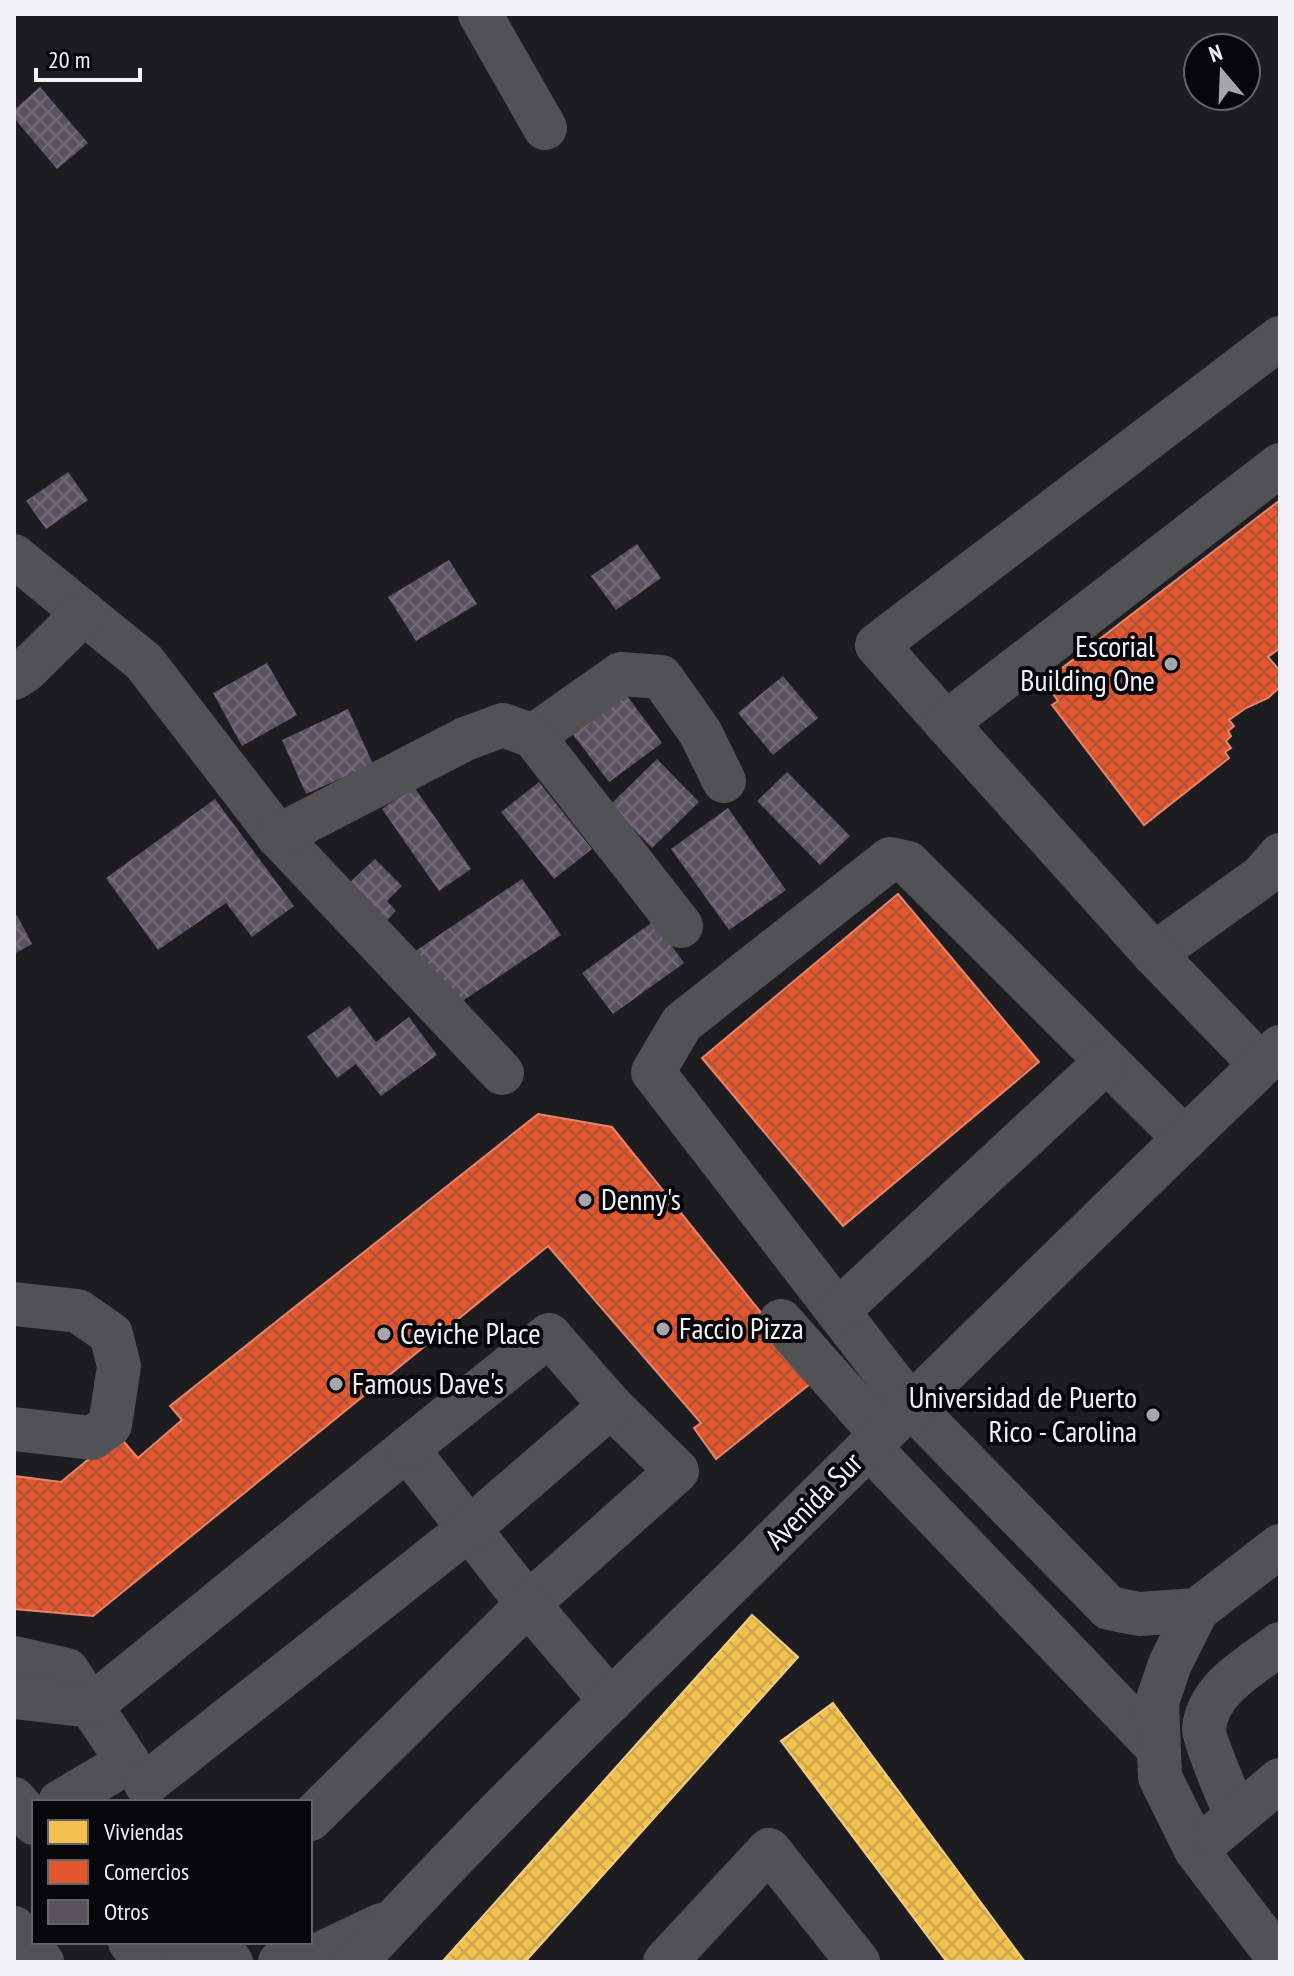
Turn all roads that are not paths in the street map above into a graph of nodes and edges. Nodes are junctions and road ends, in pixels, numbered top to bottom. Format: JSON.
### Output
{"nodes":[{"id":1,"x":480,"y":14,"type":"edge"},
{"id":2,"x":545,"y":128,"type":"dead end"},
{"id":3,"x":1280,"y":338,"type":"edge"},
{"id":4,"x":1280,"y":465,"type":"edge"},
{"id":5,"x":14,"y":556,"type":"edge"},
{"id":6,"x":84,"y":613,"type":"junction"},
{"id":7,"x":14,"y":678,"type":"edge"},
{"id":8,"x":946,"y":723,"type":"junction"},
{"id":9,"x":533,"y":736,"type":"junction"},
{"id":10,"x":724,"y":781,"type":"dead end"},
{"id":11,"x":278,"y":836,"type":"junction"},
{"id":12,"x":1280,"y":855,"type":"edge"},
{"id":13,"x":681,"y":926,"type":"dead end"},
{"id":14,"x":1154,"y":954,"type":"junction"},
{"id":15,"x":1270,"y":1056,"type":"edge"},
{"id":16,"x":1106,"y":1062,"type":"junction"},
{"id":17,"x":502,"y":1073,"type":"dead end"},
{"id":18,"x":1185,"y":1139,"type":"junction"},
{"id":19,"x":14,"y":1304,"type":"edge"},
{"id":20,"x":838,"y":1311,"type":"junction"},
{"id":21,"x":781,"y":1321,"type":"dead end"},
{"id":22,"x":611,"y":1406,"type":"junction"},
{"id":23,"x":14,"y":1429,"type":"edge"},
{"id":24,"x":887,"y":1429,"type":"junction"},
{"id":25,"x":407,"y":1449,"type":"junction"},
{"id":26,"x":1020,"y":1517,"type":"junction"},
{"id":27,"x":470,"y":1528,"type":"junction"},
{"id":28,"x":1280,"y":1546,"type":"edge"},
{"id":29,"x":975,"y":1557,"type":"junction"},
{"id":30,"x":528,"y":1604,"type":"junction"},
{"id":31,"x":1197,"y":1610,"type":"junction"},
{"id":32,"x":1280,"y":1644,"type":"edge"},
{"id":33,"x":14,"y":1658,"type":"edge"},
{"id":34,"x":14,"y":1697,"type":"edge"},
{"id":35,"x":611,"y":1701,"type":"junction"},
{"id":36,"x":91,"y":1706,"type":"junction"},
{"id":37,"x":1158,"y":1748,"type":"junction"},
{"id":38,"x":1280,"y":1780,"type":"edge"},
{"id":39,"x":145,"y":1783,"type":"edge"},
{"id":40,"x":81,"y":1800,"type":"edge"},
{"id":41,"x":1236,"y":1816,"type":"junction"},
{"id":42,"x":312,"y":1817,"type":"edge"},
{"id":43,"x":1196,"y":1850,"type":"junction"},
{"id":44,"x":394,"y":1919,"type":"junction"},
{"id":45,"x":132,"y":1944,"type":"edge"},
{"id":46,"x":183,"y":1944,"type":"edge"},
{"id":47,"x":1280,"y":1960,"type":"edge"},
{"id":48,"x":146,"y":1962,"type":"edge"},
{"id":49,"x":231,"y":1962,"type":"edge"},
{"id":50,"x":280,"y":1962,"type":"edge"},
{"id":51,"x":356,"y":1962,"type":"edge"},
{"id":52,"x":665,"y":1962,"type":"edge"},
{"id":53,"x":858,"y":1962,"type":"edge"}],
"edges":[{"from":1,"to":2,"type":"street"},
{"from":3,"to":8,"type":"street"},
{"from":4,"to":8,"type":"street"},
{"from":5,"to":6,"type":"street"},
{"from":6,"to":7,"type":"street"},
{"from":6,"to":11,"type":"street"},
{"from":8,"to":14,"type":"street"},
{"from":9,"to":10,"type":"street"},
{"from":9,"to":11,"type":"street"},
{"from":9,"to":13,"type":"street"},
{"from":11,"to":17,"type":"street"},
{"from":12,"to":14,"type":"street"},
{"from":14,"to":15,"type":"street"},
{"from":15,"to":18,"type":"street","name":"Avenida Sur"},
{"from":16,"to":18,"type":"street"},
{"from":16,"to":20,"type":"street"},
{"from":16,"to":20,"type":"street"},
{"from":18,"to":24,"type":"street","name":"Avenida Sur"},
{"from":19,"to":23,"type":"street"},
{"from":20,"to":24,"type":"street"},
{"from":21,"to":24,"type":"street"},
{"from":22,"to":25,"type":"street"},
{"from":22,"to":27,"type":"street"},
{"from":22,"to":30,"type":"street"},
{"from":24,"to":26,"type":"street"},
{"from":24,"to":29,"type":"street"},
{"from":24,"to":35,"type":"street","name":"Avenida Sur"},
{"from":25,"to":27,"type":"street"},
{"from":25,"to":36,"type":"street"},
{"from":26,"to":29,"type":"street"},
{"from":26,"to":31,"type":"street"},
{"from":27,"to":30,"type":"street"},
{"from":27,"to":39,"type":"street"},
{"from":28,"to":31,"type":"street"},
{"from":29,"to":37,"type":"street"},
{"from":30,"to":35,"type":"street"},
{"from":30,"to":42,"type":"street"},
{"from":31,"to":37,"type":"street"},
{"from":32,"to":41,"type":"street"},
{"from":33,"to":36,"type":"street"},
{"from":34,"to":36,"type":"street"},
{"from":35,"to":44,"type":"street","name":"Avenida Sur"},
{"from":36,"to":39,"type":"street"},
{"from":37,"to":43,"type":"street"},
{"from":38,"to":41,"type":"street"},
{"from":39,"to":40,"type":"street"},
{"from":41,"to":43,"type":"street"},
{"from":43,"to":47,"type":"street"},
{"from":44,"to":50,"type":"street"},
{"from":44,"to":51,"type":"street","name":"Avenida Sur"},
{"from":45,"to":48,"type":"street"},
{"from":46,"to":49,"type":"street"},
{"from":52,"to":53,"type":"street"}]}
